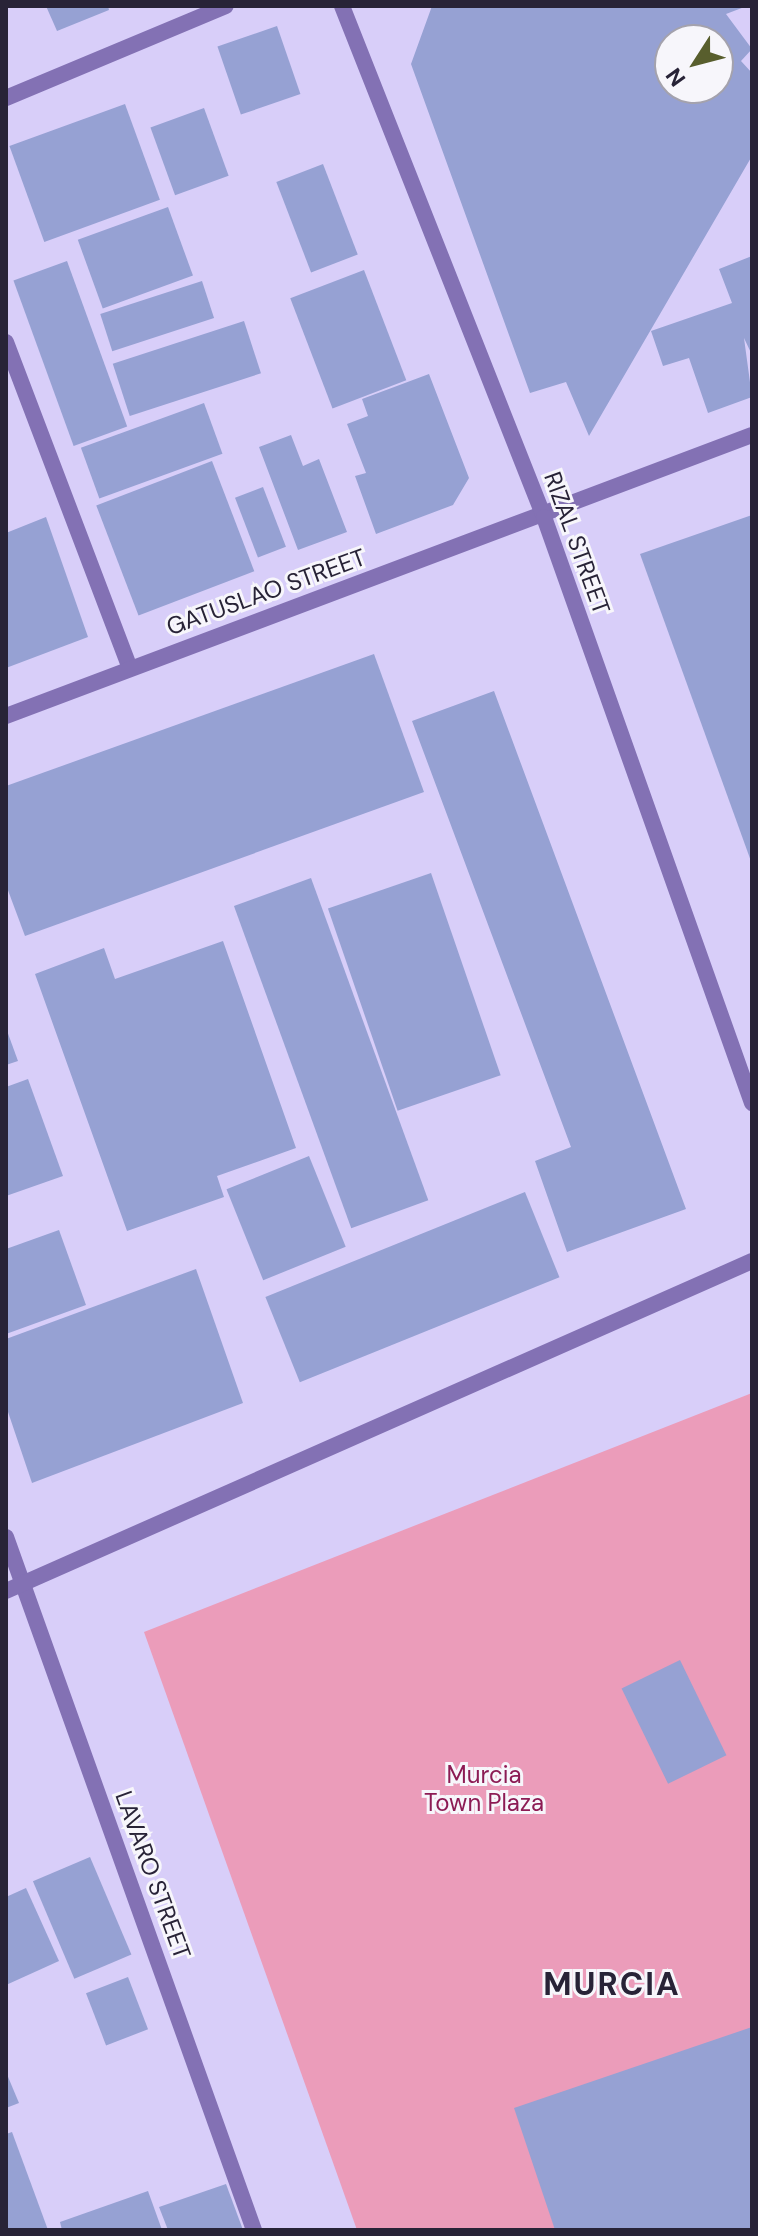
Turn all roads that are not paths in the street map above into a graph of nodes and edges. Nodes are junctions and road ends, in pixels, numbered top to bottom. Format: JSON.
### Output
{"nodes":[{"id":1,"x":226,"y":6,"type":"edge"},
{"id":2,"x":342,"y":6,"type":"edge"},
{"id":3,"x":6,"y":98,"type":"edge"},
{"id":4,"x":6,"y":342,"type":"edge"},
{"id":5,"x":752,"y":435,"type":"edge"},
{"id":6,"x":544,"y":517,"type":"junction"},
{"id":7,"x":129,"y":666,"type":"junction"},
{"id":8,"x":6,"y":716,"type":"edge"},
{"id":9,"x":752,"y":1103,"type":"edge"},
{"id":10,"x":752,"y":1261,"type":"edge"},
{"id":11,"x":6,"y":1537,"type":"edge"},
{"id":12,"x":23,"y":1584,"type":"junction"},
{"id":13,"x":6,"y":1591,"type":"edge"},
{"id":14,"x":254,"y":2230,"type":"edge"}],
"edges":[{"from":1,"to":3,"type":"street"},
{"from":2,"to":6,"type":"street","name":"RIZAL STREET"},
{"from":4,"to":7,"type":"street"},
{"from":5,"to":6,"type":"street","name":"GATUSLAO STREET"},
{"from":6,"to":7,"type":"street","name":"GATUSLAO STREET"},
{"from":6,"to":9,"type":"street","name":"RIZAL STREET"},
{"from":7,"to":8,"type":"street","name":"GATUSLAO STREET"},
{"from":10,"to":12,"type":"street"},
{"from":11,"to":12,"type":"street","name":"LAVARO STREET"},
{"from":12,"to":13,"type":"street"},
{"from":12,"to":14,"type":"street","name":"LAVARO STREET"}]}
